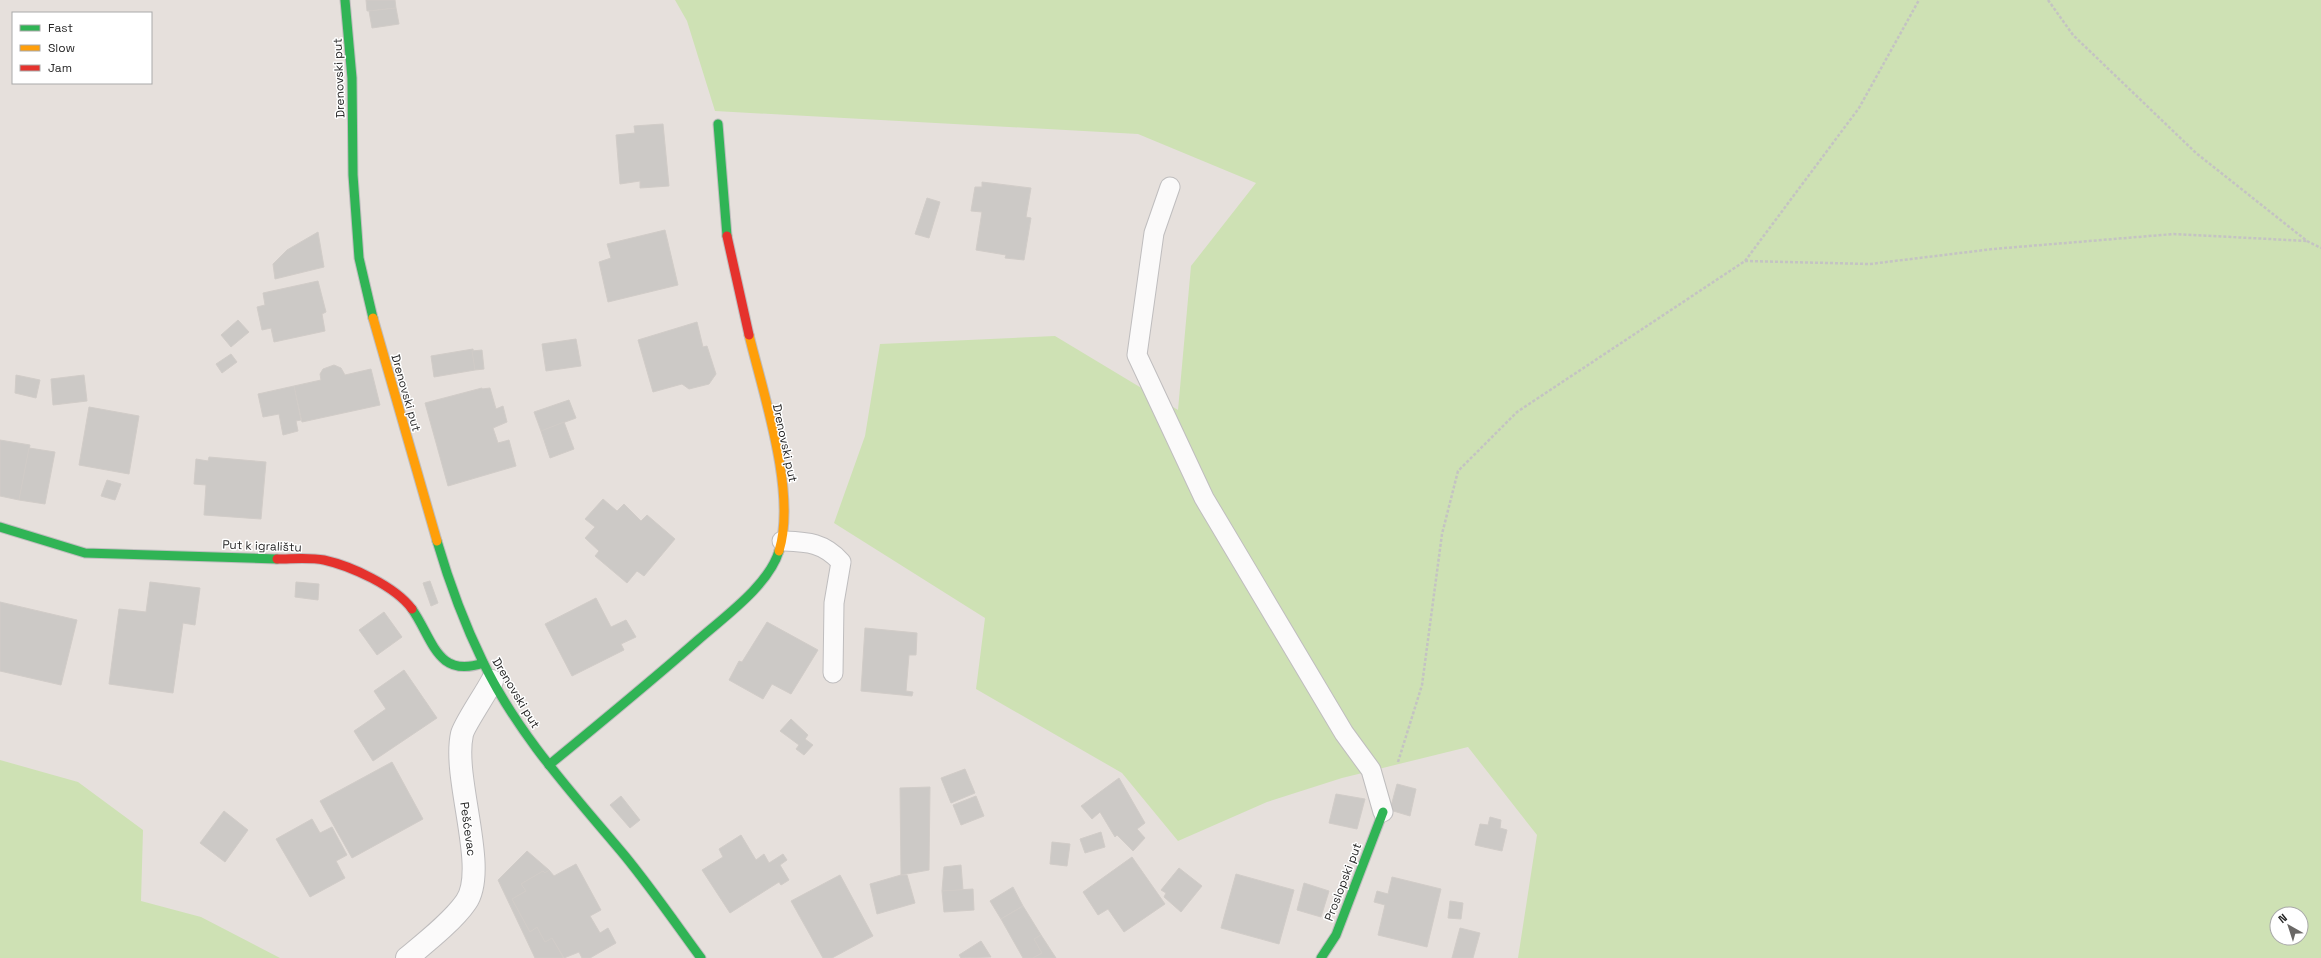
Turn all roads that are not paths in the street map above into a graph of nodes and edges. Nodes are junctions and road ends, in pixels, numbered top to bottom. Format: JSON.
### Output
{"nodes":[{"id":1,"x":345,"y":0,"type":"edge"},
{"id":2,"x":718,"y":124,"type":"dead end"},
{"id":3,"x":1170,"y":187,"type":"dead end"},
{"id":4,"x":0,"y":527,"type":"edge"},
{"id":5,"x":782,"y":541,"type":"junction"},
{"id":6,"x":487,"y":672,"type":"junction"},
{"id":7,"x":832,"y":673,"type":"dead end"},
{"id":8,"x":549,"y":765,"type":"junction"},
{"id":9,"x":1383,"y":812,"type":"joint"},
{"id":10,"x":407,"y":958,"type":"edge"},
{"id":11,"x":701,"y":958,"type":"edge"},
{"id":12,"x":1321,"y":958,"type":"edge"}],
"edges":[{"from":1,"to":6,"type":"street","name":"Drenovski put"},
{"from":2,"to":5,"type":"street","name":"Drenovski put"},
{"from":3,"to":9,"type":"lane"},
{"from":4,"to":6,"type":"street","name":"Put k igralištu"},
{"from":5,"to":7,"type":"lane"},
{"from":5,"to":8,"type":"street","name":"Drenovski put"},
{"from":6,"to":8,"type":"street","name":"Drenovski put"},
{"from":6,"to":10,"type":"street","name":"Pešćevac"},
{"from":8,"to":11,"type":"street","name":"Drenovski put"},
{"from":9,"to":12,"type":"street","name":"Proslopski put"}]}
